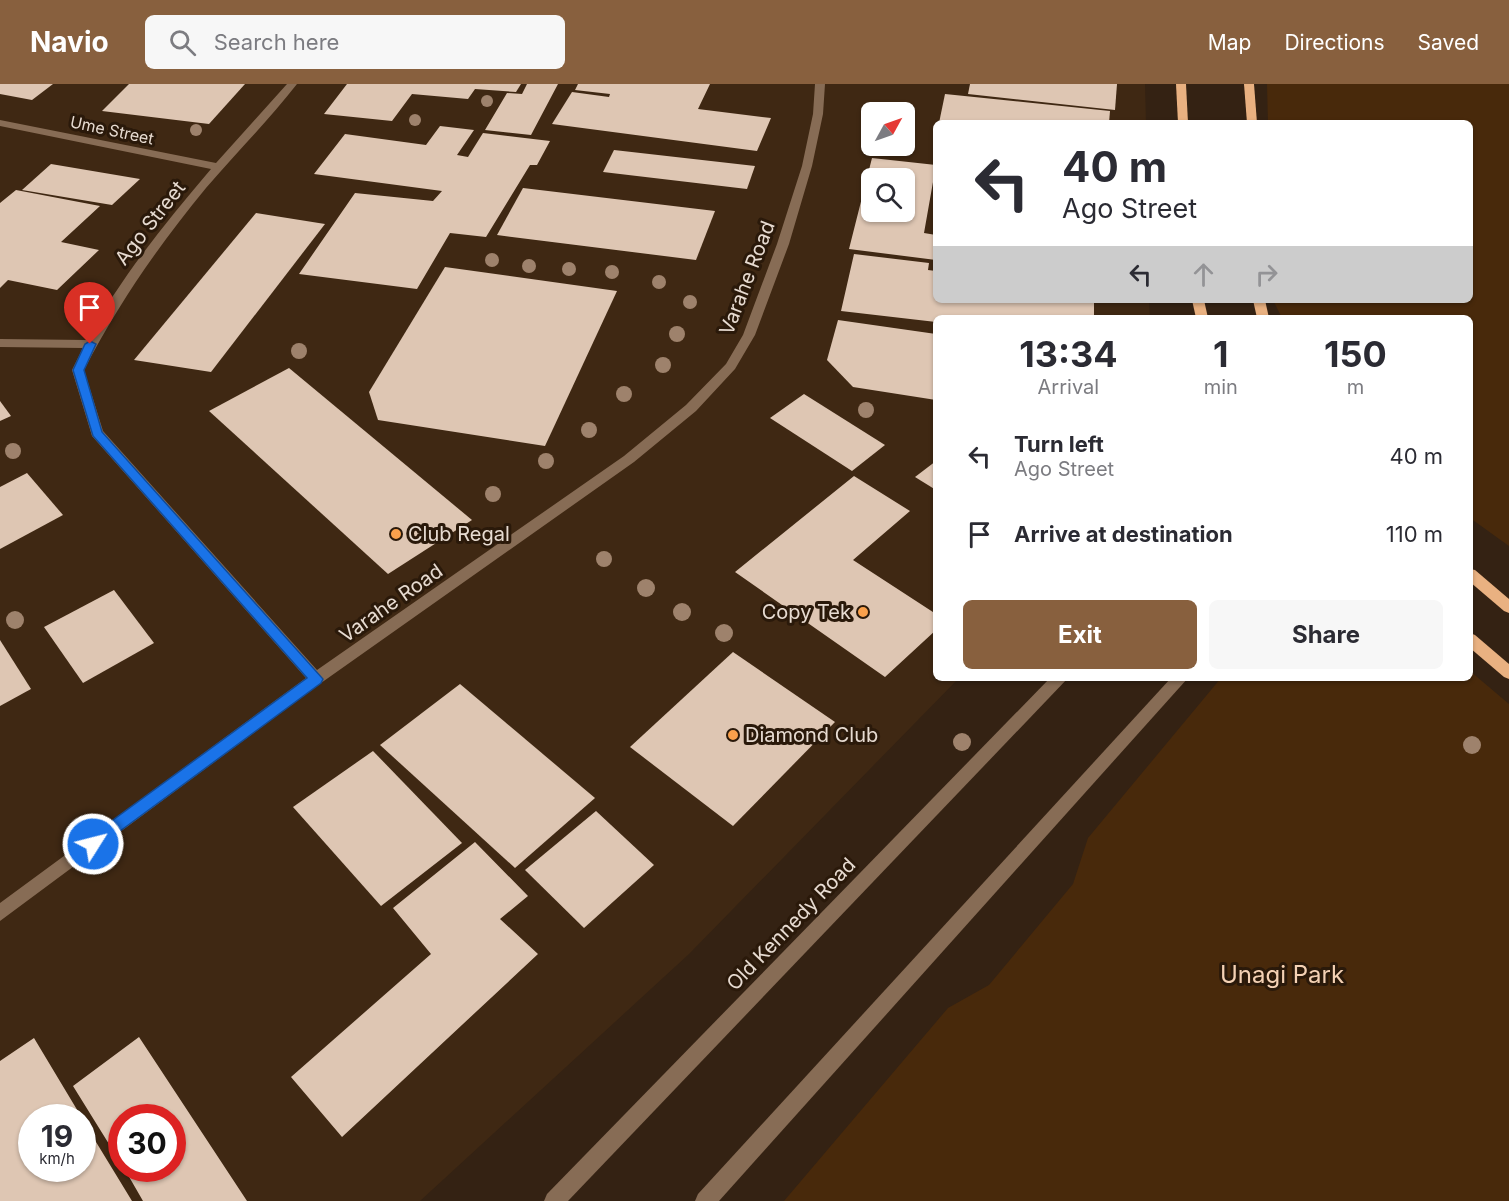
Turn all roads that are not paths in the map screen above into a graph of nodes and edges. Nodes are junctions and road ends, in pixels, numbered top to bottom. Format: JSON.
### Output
{"nodes":[{"id":1,"x":292,"y":84,"type":"edge"},
{"id":2,"x":820,"y":84,"type":"edge"},
{"id":3,"x":1181,"y":84,"type":"edge"},
{"id":4,"x":1249,"y":84,"type":"edge"},
{"id":5,"x":1183,"y":120,"type":"edge"},
{"id":6,"x":1252,"y":120,"type":"edge"},
{"id":7,"x":0,"y":123,"type":"edge"},
{"id":8,"x":218,"y":167,"type":"junction"},
{"id":9,"x":0,"y":344,"type":"edge"},
{"id":10,"x":90,"y":344,"type":"junction"},
{"id":11,"x":1473,"y":577,"type":"edge"},
{"id":12,"x":1509,"y":607,"type":"edge"},
{"id":13,"x":1473,"y":642,"type":"edge"},
{"id":14,"x":1509,"y":673,"type":"edge"},
{"id":15,"x":316,"y":679,"type":"junction"},
{"id":16,"x":1057,"y":681,"type":"edge"},
{"id":17,"x":1177,"y":681,"type":"edge"},
{"id":18,"x":0,"y":913,"type":"edge"},
{"id":19,"x":554,"y":1201,"type":"edge"},
{"id":20,"x":705,"y":1201,"type":"edge"}],
"edges":[{"from":1,"to":8,"type":"street","name":"Ago Street"},
{"from":2,"to":15,"type":"street","name":"Varahe Road"},
{"from":3,"to":5,"type":"main road"},
{"from":4,"to":6,"type":"main road"},
{"from":7,"to":8,"type":"street","name":"Ume Street"},
{"from":8,"to":10,"type":"street","name":"Ago Street"},
{"from":9,"to":10,"type":"street"},
{"from":10,"to":15,"type":"street","name":"Ago Street"},
{"from":11,"to":12,"type":"main road"},
{"from":13,"to":14,"type":"main road"},
{"from":15,"to":18,"type":"street","name":"Varahe Road"},
{"from":16,"to":19,"type":"street","name":"Old Kennedy Road"},
{"from":17,"to":20,"type":"street"}]}
